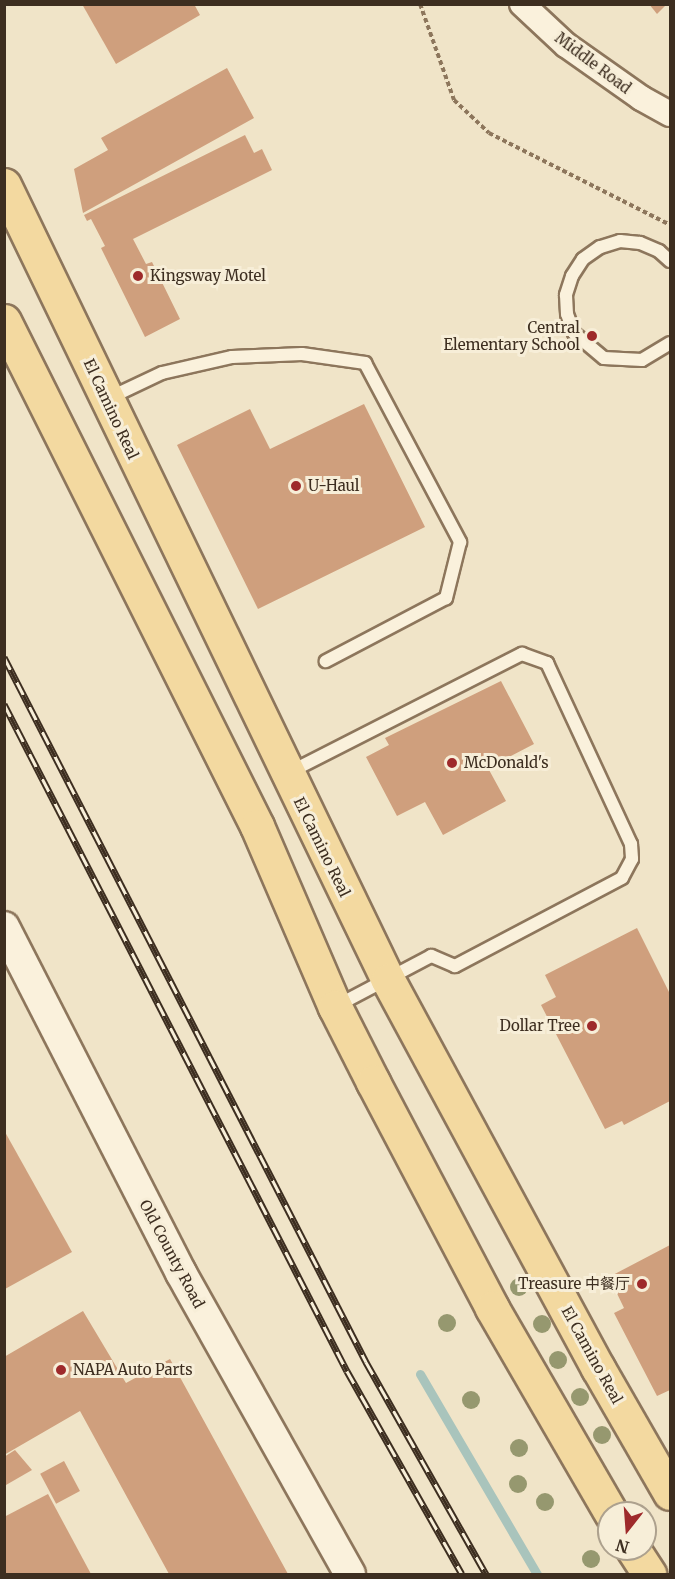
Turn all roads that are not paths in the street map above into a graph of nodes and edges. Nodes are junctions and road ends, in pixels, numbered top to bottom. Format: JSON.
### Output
{"nodes":[{"id":1,"x":522,"y":4,"type":"edge"},
{"id":2,"x":670,"y":114,"type":"edge"},
{"id":3,"x":4,"y":185,"type":"edge"},
{"id":4,"x":670,"y":261,"type":"edge"},
{"id":5,"x":4,"y":321,"type":"edge"},
{"id":6,"x":670,"y":343,"type":"edge"},
{"id":7,"x":106,"y":399,"type":"junction"},
{"id":8,"x":326,"y":661,"type":"dead end"},
{"id":9,"x":286,"y":774,"type":"junction"},
{"id":10,"x":4,"y":927,"type":"edge"},
{"id":11,"x":388,"y":980,"type":"junction"},
{"id":12,"x":335,"y":1006,"type":"junction"},
{"id":13,"x":670,"y":1493,"type":"edge"},
{"id":14,"x":604,"y":1501,"type":"edge"},
{"id":15,"x":640,"y":1561,"type":"edge"},
{"id":16,"x":350,"y":1575,"type":"edge"},
{"id":17,"x":649,"y":1575,"type":"edge"}],
"edges":[{"from":1,"to":2,"type":"street","name":"Middle Road"},
{"from":3,"to":7,"type":"main road","name":"El Camino Real"},
{"from":4,"to":6,"type":"lane"},
{"from":5,"to":12,"type":"main road"},
{"from":7,"to":8,"type":"lane"},
{"from":7,"to":9,"type":"main road","name":"El Camino Real"},
{"from":9,"to":11,"type":"main road","name":"El Camino Real"},
{"from":9,"to":11,"type":"lane"},
{"from":10,"to":16,"type":"street","name":"Old County Road"},
{"from":11,"to":12,"type":"lane"},
{"from":11,"to":13,"type":"main road","name":"El Camino Real"},
{"from":12,"to":14,"type":"main road"},
{"from":15,"to":17,"type":"main road"}]}
